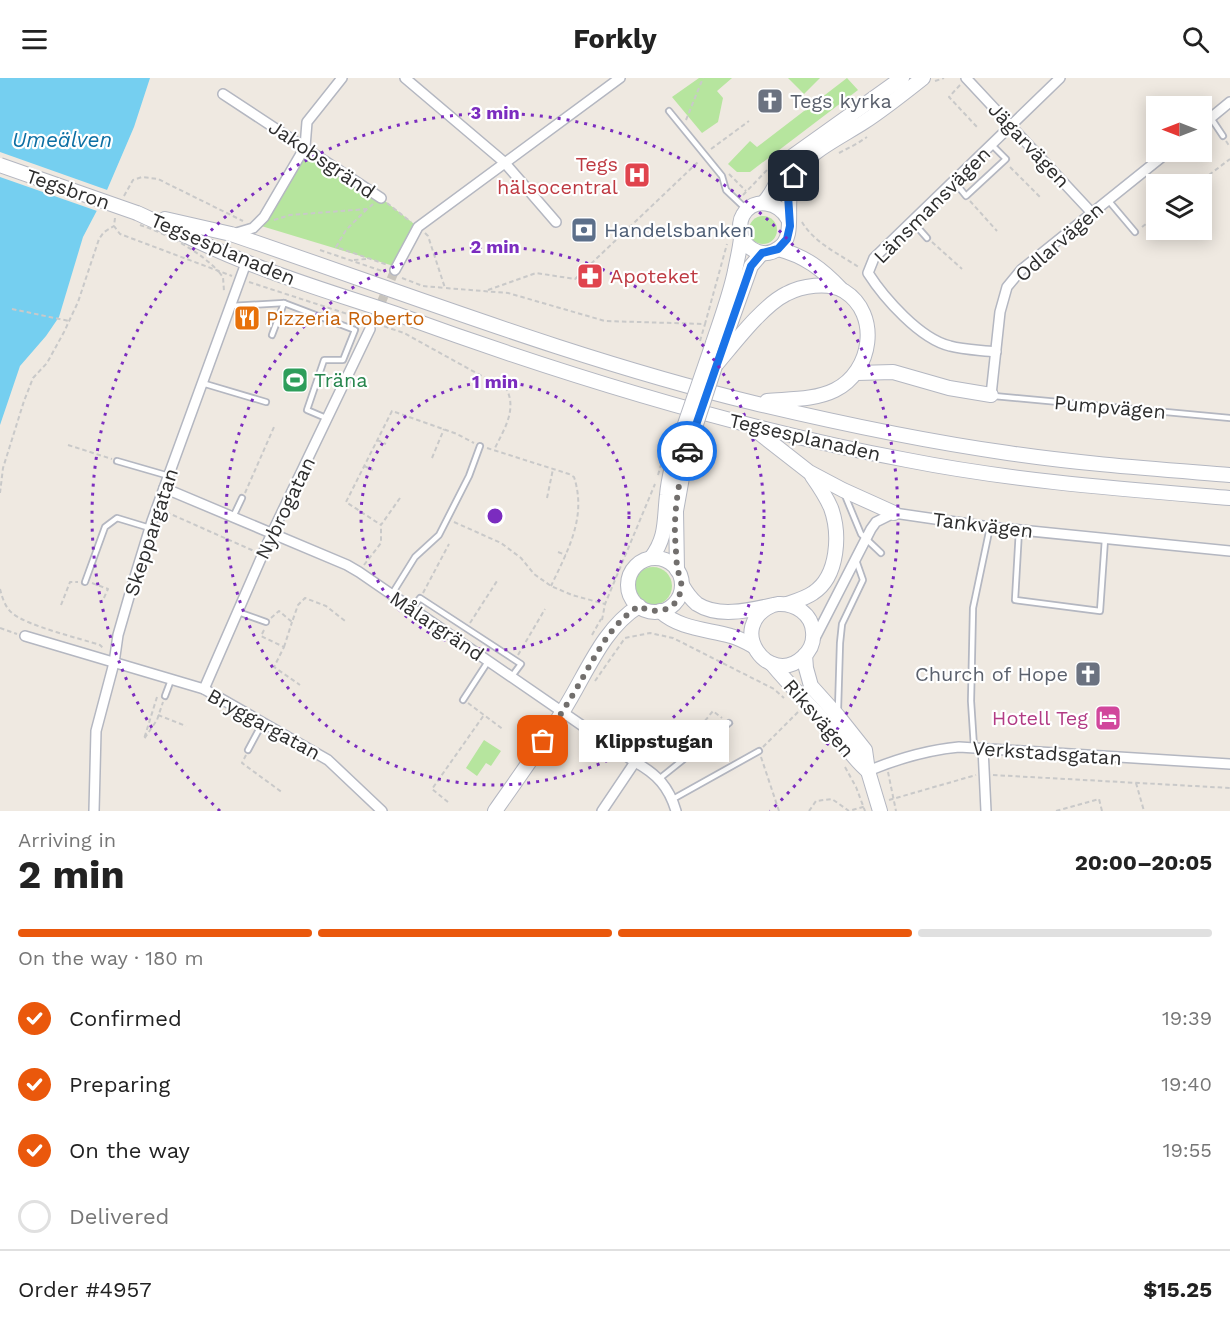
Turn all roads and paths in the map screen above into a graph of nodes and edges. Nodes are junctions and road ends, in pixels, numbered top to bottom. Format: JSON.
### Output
{"nodes":[{"id":1,"x":342,"y":78,"type":"edge"},
{"id":2,"x":405,"y":78,"type":"edge"},
{"id":3,"x":600,"y":78,"type":"edge"},
{"id":4,"x":620,"y":78,"type":"edge"},
{"id":5,"x":703,"y":78,"type":"edge"},
{"id":6,"x":902,"y":78,"type":"edge"},
{"id":7,"x":923,"y":78,"type":"edge"},
{"id":8,"x":1060,"y":78,"type":"edge"},
{"id":9,"x":961,"y":79,"type":"edge"},
{"id":10,"x":608,"y":86,"type":"junction"},
{"id":11,"x":223,"y":94,"type":"dead end"},
{"id":12,"x":1230,"y":102,"type":"edge"},
{"id":13,"x":669,"y":111,"type":"dead end"},
{"id":14,"x":1212,"y":116,"type":"edge"},
{"id":15,"x":749,"y":121,"type":"dead end"},
{"id":16,"x":1212,"y":121,"type":"edge"},
{"id":17,"x":1011,"y":125,"type":"junction"},
{"id":18,"x":977,"y":127,"type":"dead end"},
{"id":19,"x":683,"y":128,"type":"junction"},
{"id":20,"x":1223,"y":136,"type":"dead end"},
{"id":21,"x":867,"y":137,"type":"dead end"},
{"id":22,"x":992,"y":144,"type":"junction"},
{"id":23,"x":304,"y":147,"type":"junction"},
{"id":24,"x":704,"y":155,"type":"junction"},
{"id":25,"x":832,"y":156,"type":"dead end"},
{"id":26,"x":1230,"y":159,"type":"edge"},
{"id":27,"x":1004,"y":160,"type":"junction"},
{"id":28,"x":504,"y":162,"type":"junction"},
{"id":29,"x":1156,"y":162,"type":"edge"},
{"id":30,"x":0,"y":165,"type":"edge"},
{"id":31,"x":724,"y":167,"type":"dead end"},
{"id":32,"x":1210,"y":174,"type":"edge"},
{"id":33,"x":761,"y":177,"type":"dead end"},
{"id":34,"x":953,"y":180,"type":"junction"},
{"id":35,"x":778,"y":182,"type":"junction"},
{"id":36,"x":746,"y":191,"type":"dead end"},
{"id":37,"x":966,"y":196,"type":"junction"},
{"id":38,"x":1040,"y":197,"type":"dead end"},
{"id":39,"x":381,"y":198,"type":"junction"},
{"id":40,"x":1108,"y":200,"type":"junction"},
{"id":41,"x":763,"y":203,"type":"junction"},
{"id":42,"x":120,"y":204,"type":"dead end"},
{"id":43,"x":367,"y":209,"type":"junction"},
{"id":44,"x":747,"y":210,"type":"junction"},
{"id":45,"x":137,"y":213,"type":"junction"},
{"id":46,"x":1092,"y":213,"type":"junction"},
{"id":47,"x":115,"y":215,"type":"dead end"},
{"id":48,"x":794,"y":218,"type":"junction"},
{"id":49,"x":912,"y":221,"type":"junction"},
{"id":50,"x":556,"y":222,"type":"dead end"},
{"id":51,"x":1146,"y":224,"type":"edge"},
{"id":52,"x":253,"y":225,"type":"junction"},
{"id":53,"x":114,"y":226,"type":"junction"},
{"id":54,"x":418,"y":227,"type":"junction"},
{"id":55,"x":997,"y":231,"type":"dead end"},
{"id":56,"x":1135,"y":232,"type":"joint"},
{"id":57,"x":231,"y":234,"type":"junction"},
{"id":58,"x":741,"y":237,"type":"junction"},
{"id":59,"x":927,"y":238,"type":"joint"},
{"id":60,"x":311,"y":248,"type":"dead end"},
{"id":61,"x":778,"y":249,"type":"junction"},
{"id":62,"x":762,"y":253,"type":"junction"},
{"id":63,"x":369,"y":258,"type":"junction"},
{"id":64,"x":352,"y":260,"type":"junction"},
{"id":65,"x":246,"y":262,"type":"junction"},
{"id":66,"x":392,"y":268,"type":"joint"},
{"id":67,"x":962,"y":269,"type":"dead end"},
{"id":68,"x":868,"y":273,"type":"junction"},
{"id":69,"x":240,"y":279,"type":"junction"},
{"id":70,"x":445,"y":288,"type":"junction"},
{"id":71,"x":477,"y":290,"type":"junction"},
{"id":72,"x":843,"y":290,"type":"junction"},
{"id":73,"x":284,"y":303,"type":"junction"},
{"id":74,"x":231,"y":306,"type":"junction"},
{"id":75,"x":12,"y":309,"type":"dead end"},
{"id":76,"x":343,"y":311,"type":"junction"},
{"id":77,"x":340,"y":318,"type":"dead end"},
{"id":78,"x":69,"y":321,"type":"junction"},
{"id":79,"x":705,"y":324,"type":"dead end"},
{"id":80,"x":370,"y":329,"type":"tunnel mouth"},
{"id":81,"x":272,"y":334,"type":"dead end"},
{"id":82,"x":722,"y":345,"type":"junction"},
{"id":83,"x":996,"y":352,"type":"junction"},
{"id":84,"x":857,"y":373,"type":"junction"},
{"id":85,"x":202,"y":383,"type":"junction"},
{"id":86,"x":991,"y":395,"type":"junction"},
{"id":87,"x":266,"y":402,"type":"dead end"},
{"id":88,"x":753,"y":403,"type":"junction"},
{"id":89,"x":1230,"y":418,"type":"edge"},
{"id":90,"x":328,"y":419,"type":"junction"},
{"id":91,"x":748,"y":424,"type":"junction"},
{"id":92,"x":274,"y":427,"type":"dead end"},
{"id":93,"x":444,"y":429,"type":"junction"},
{"id":94,"x":377,"y":440,"type":"junction"},
{"id":95,"x":386,"y":444,"type":"dead end"},
{"id":96,"x":68,"y":445,"type":"dead end"},
{"id":97,"x":480,"y":446,"type":"junction"},
{"id":98,"x":494,"y":450,"type":"junction"},
{"id":99,"x":681,"y":454,"type":"junction"},
{"id":100,"x":432,"y":458,"type":"dead end"},
{"id":101,"x":117,"y":461,"type":"joint"},
{"id":102,"x":364,"y":466,"type":"junction"},
{"id":103,"x":553,"y":469,"type":"junction"},
{"id":104,"x":373,"y":470,"type":"dead end"},
{"id":105,"x":809,"y":471,"type":"junction"},
{"id":106,"x":658,"y":475,"type":"dead end"},
{"id":107,"x":1230,"y":475,"type":"edge"},
{"id":108,"x":169,"y":476,"type":"junction"},
{"id":109,"x":1,"y":478,"type":"edge"},
{"id":110,"x":164,"y":488,"type":"junction"},
{"id":111,"x":843,"y":490,"type":"junction"},
{"id":112,"x":0,"y":493,"type":"edge"},
{"id":113,"x":243,"y":498,"type":"joint"},
{"id":114,"x":400,"y":498,"type":"dead end"},
{"id":115,"x":547,"y":498,"type":"dead end"},
{"id":116,"x":1230,"y":498,"type":"edge"},
{"id":117,"x":156,"y":509,"type":"junction"},
{"id":118,"x":894,"y":513,"type":"junction"},
{"id":119,"x":233,"y":517,"type":"junction"},
{"id":120,"x":448,"y":519,"type":"junction"},
{"id":121,"x":381,"y":525,"type":"junction"},
{"id":122,"x":990,"y":527,"type":"junction"},
{"id":123,"x":150,"y":528,"type":"junction"},
{"id":124,"x":1019,"y":530,"type":"junction"},
{"id":125,"x":272,"y":533,"type":"junction"},
{"id":126,"x":1105,"y":539,"type":"junction"},
{"id":127,"x":865,"y":540,"type":"junction"},
{"id":128,"x":449,"y":544,"type":"dead end"},
{"id":129,"x":1230,"y":551,"type":"edge"},
{"id":130,"x":558,"y":552,"type":"dead end"},
{"id":131,"x":881,"y":553,"type":"dead end"},
{"id":132,"x":262,"y":554,"type":"junction"},
{"id":133,"x":566,"y":555,"type":"junction"},
{"id":134,"x":651,"y":558,"type":"junction"},
{"id":135,"x":856,"y":560,"type":"junction"},
{"id":136,"x":677,"y":570,"type":"junction"},
{"id":137,"x":359,"y":572,"type":"junction"},
{"id":138,"x":497,"y":581,"type":"dead end"},
{"id":139,"x":85,"y":582,"type":"joint"},
{"id":140,"x":100,"y":585,"type":"dead end"},
{"id":141,"x":682,"y":585,"type":"junction"},
{"id":142,"x":551,"y":586,"type":"junction"},
{"id":143,"x":0,"y":588,"type":"edge"},
{"id":144,"x":392,"y":594,"type":"junction"},
{"id":145,"x":420,"y":598,"type":"junction"},
{"id":146,"x":103,"y":600,"type":"dead end"},
{"id":147,"x":788,"y":604,"type":"junction"},
{"id":148,"x":61,"y":605,"type":"dead end"},
{"id":149,"x":773,"y":605,"type":"junction"},
{"id":150,"x":639,"y":606,"type":"junction"},
{"id":151,"x":413,"y":609,"type":"junction"},
{"id":152,"x":545,"y":609,"type":"dead end"},
{"id":153,"x":660,"y":611,"type":"junction"},
{"id":154,"x":238,"y":612,"type":"junction"},
{"id":155,"x":601,"y":620,"type":"dead end"},
{"id":156,"x":345,"y":621,"type":"dead end"},
{"id":157,"x":266,"y":622,"type":"junction"},
{"id":158,"x":292,"y":622,"type":"junction"},
{"id":159,"x":0,"y":628,"type":"edge"},
{"id":160,"x":466,"y":628,"type":"junction"},
{"id":161,"x":25,"y":636,"type":"joint"},
{"id":162,"x":590,"y":638,"type":"dead end"},
{"id":163,"x":625,"y":638,"type":"dead end"},
{"id":164,"x":753,"y":646,"type":"junction"},
{"id":165,"x":284,"y":647,"type":"junction"},
{"id":166,"x":808,"y":650,"type":"junction"},
{"id":167,"x":489,"y":660,"type":"junction"},
{"id":168,"x":515,"y":660,"type":"junction"},
{"id":169,"x":114,"y":663,"type":"junction"},
{"id":170,"x":772,"y":664,"type":"junction"},
{"id":171,"x":512,"y":676,"type":"junction"},
{"id":172,"x":171,"y":680,"type":"junction"},
{"id":173,"x":300,"y":685,"type":"dead end"},
{"id":174,"x":204,"y":689,"type":"junction"},
{"id":175,"x":157,"y":694,"type":"dead end"},
{"id":176,"x":165,"y":696,"type":"joint"},
{"id":177,"x":463,"y":700,"type":"joint"},
{"id":178,"x":787,"y":700,"type":"dead end"},
{"id":179,"x":793,"y":705,"type":"dead end"},
{"id":180,"x":563,"y":711,"type":"junction"},
{"id":181,"x":799,"y":711,"type":"junction"},
{"id":182,"x":158,"y":716,"type":"junction"},
{"id":183,"x":484,"y":716,"type":"junction"},
{"id":184,"x":804,"y":716,"type":"dead end"},
{"id":185,"x":838,"y":716,"type":"junction"},
{"id":186,"x":263,"y":722,"type":"junction"},
{"id":187,"x":729,"y":723,"type":"joint"},
{"id":188,"x":186,"y":726,"type":"dead end"},
{"id":189,"x":504,"y":730,"type":"dead end"},
{"id":190,"x":686,"y":744,"type":"dead end"},
{"id":191,"x":978,"y":747,"type":"junction"},
{"id":192,"x":248,"y":750,"type":"joint"},
{"id":193,"x":759,"y":751,"type":"junction"},
{"id":194,"x":841,"y":760,"type":"dead end"},
{"id":195,"x":635,"y":762,"type":"junction"},
{"id":196,"x":886,"y":764,"type":"junction"},
{"id":197,"x":1230,"y":764,"type":"edge"},
{"id":198,"x":868,"y":771,"type":"junction"},
{"id":199,"x":984,"y":775,"type":"junction"},
{"id":200,"x":659,"y":779,"type":"junction"},
{"id":201,"x":1136,"y":783,"type":"junction"},
{"id":202,"x":1230,"y":788,"type":"edge"},
{"id":203,"x":283,"y":793,"type":"dead end"},
{"id":204,"x":673,"y":799,"type":"junction"},
{"id":205,"x":892,"y":799,"type":"junction"},
{"id":206,"x":448,"y":802,"type":"dead end"},
{"id":207,"x":874,"y":806,"type":"edge"},
{"id":208,"x":94,"y":811,"type":"edge"},
{"id":209,"x":382,"y":811,"type":"edge"},
{"id":210,"x":495,"y":811,"type":"edge"},
{"id":211,"x":602,"y":811,"type":"edge"},
{"id":212,"x":676,"y":811,"type":"edge"},
{"id":213,"x":779,"y":811,"type":"edge"},
{"id":214,"x":809,"y":811,"type":"edge"},
{"id":215,"x":865,"y":811,"type":"edge"},
{"id":216,"x":896,"y":811,"type":"edge"},
{"id":217,"x":986,"y":811,"type":"edge"},
{"id":218,"x":1056,"y":811,"type":"edge"},
{"id":219,"x":1102,"y":811,"type":"edge"},
{"id":220,"x":1144,"y":811,"type":"edge"}],
"edges":[{"from":1,"to":23,"type":"street"},
{"from":2,"to":28,"type":"street"},
{"from":3,"to":10,"type":"street"},
{"from":4,"to":10,"type":"street"},
{"from":5,"to":19,"type":"path"},
{"from":6,"to":35,"type":"main road"},
{"from":7,"to":48,"type":"main road"},
{"from":8,"to":17,"type":"street","name":"Länsmansvägen"},
{"from":9,"to":17,"type":"street","name":"Jägarvägen"},
{"from":9,"to":18,"type":"path"},
{"from":10,"to":28,"type":"street"},
{"from":11,"to":23,"type":"street","name":"Jakobsgränd"},
{"from":12,"to":14,"type":"street"},
{"from":13,"to":19,"type":"lane"},
{"from":15,"to":24,"type":"path"},
{"from":16,"to":20,"type":"lane"},
{"from":17,"to":22,"type":"street","name":"Länsmansvägen"},
{"from":17,"to":46,"type":"street","name":"Jägarvägen"},
{"from":19,"to":24,"type":"lane"},
{"from":21,"to":25,"type":"path"},
{"from":22,"to":27,"type":"lane"},
{"from":22,"to":34,"type":"street","name":"Länsmansvägen"},
{"from":23,"to":39,"type":"street","name":"Jakobsgränd"},
{"from":23,"to":52,"type":"street"},
{"from":24,"to":44,"type":"lane"},
{"from":24,"to":71,"type":"path"},
{"from":26,"to":32,"type":"path"},
{"from":27,"to":37,"type":"lane"},
{"from":27,"to":38,"type":"path"},
{"from":28,"to":50,"type":"street"},
{"from":28,"to":54,"type":"street"},
{"from":29,"to":40,"type":"street","name":"Odlarvägen"},
{"from":30,"to":45,"type":"main road","name":"Tegsbron","bridge":true},
{"from":31,"to":36,"type":"path"},
{"from":33,"to":35,"type":"path"},
{"from":34,"to":37,"type":"lane"},
{"from":34,"to":49,"type":"street","name":"Länsmansvägen"},
{"from":35,"to":41,"type":"main road"},
{"from":37,"to":55,"type":"path"},
{"from":39,"to":43,"type":"path"},
{"from":39,"to":54,"type":"path","name":"Jakobsgränd"},
{"from":40,"to":46,"type":"street","name":"Odlarvägen"},
{"from":40,"to":56,"type":"lane"},
{"from":41,"to":44,"type":"main road"},
{"from":41,"to":48,"type":"main road"},
{"from":42,"to":52,"type":"path"},
{"from":43,"to":52,"type":"path"},
{"from":43,"to":63,"type":"path"},
{"from":44,"to":58,"type":"main road"},
{"from":45,"to":57,"type":"main road","name":"Tegsesplanaden"},
{"from":45,"to":65,"type":"main road","name":"Tegsesplanaden"},
{"from":46,"to":83,"type":"street","name":"Odlarvägen"},
{"from":47,"to":53,"type":"path"},
{"from":48,"to":61,"type":"main road"},
{"from":48,"to":68,"type":"path"},
{"from":49,"to":59,"type":"lane"},
{"from":49,"to":68,"type":"street","name":"Länsmansvägen"},
{"from":51,"to":56,"type":"path"},
{"from":52,"to":57,"type":"street"},
{"from":53,"to":69,"type":"path"},
{"from":53,"to":78,"type":"path"},
{"from":54,"to":66,"type":"street"},
{"from":54,"to":70,"type":"path"},
{"from":57,"to":88,"type":"main road","name":"Tegsesplanaden"},
{"from":58,"to":62,"type":"main road"},
{"from":58,"to":82,"type":"main road"},
{"from":59,"to":67,"type":"path"},
{"from":60,"to":64,"type":"path"},
{"from":61,"to":62,"type":"main road"},
{"from":61,"to":72,"type":"main road"},
{"from":62,"to":82,"type":"main road"},
{"from":63,"to":64,"type":"path"},
{"from":63,"to":66,"type":"path"},
{"from":64,"to":70,"type":"path"},
{"from":65,"to":69,"type":"street","name":"Skeppargatan"},
{"from":65,"to":91,"type":"main road","name":"Tegsesplanaden"},
{"from":68,"to":83,"type":"street","name":"Länsmansvägen"},
{"from":69,"to":74,"type":"street","name":"Skeppargatan"},
{"from":69,"to":76,"type":"path"},
{"from":70,"to":71,"type":"path"},
{"from":71,"to":79,"type":"path"},
{"from":72,"to":82,"type":"main road"},
{"from":72,"to":84,"type":"main road"},
{"from":73,"to":74,"type":"lane"},
{"from":73,"to":81,"type":"lane"},
{"from":73,"to":90,"type":"lane"},
{"from":74,"to":85,"type":"street","name":"Skeppargatan"},
{"from":75,"to":78,"type":"path"},
{"from":76,"to":77,"type":"path"},
{"from":76,"to":98,"type":"path"},
{"from":78,"to":109,"type":"path"},
{"from":80,"to":90,"type":"street","name":"Nybrogatan"},
{"from":82,"to":99,"type":"main road","bridge":true},
{"from":82,"to":99,"type":"main road","bridge":true},
{"from":83,"to":86,"type":"street","name":"Odlarvägen"},
{"from":84,"to":86,"type":"main road"},
{"from":84,"to":88,"type":"main road"},
{"from":85,"to":87,"type":"lane"},
{"from":85,"to":108,"type":"street","name":"Skeppargatan"},
{"from":86,"to":89,"type":"lane","name":"Pumpvägen"},
{"from":88,"to":107,"type":"main road","name":"Tegsesplanaden"},
{"from":90,"to":125,"type":"street","name":"Nybrogatan"},
{"from":91,"to":105,"type":"main road"},
{"from":91,"to":116,"type":"main road","name":"Tegsesplanaden"},
{"from":92,"to":113,"type":"path"},
{"from":93,"to":94,"type":"path"},
{"from":93,"to":97,"type":"path"},
{"from":93,"to":100,"type":"path"},
{"from":94,"to":95,"type":"path"},
{"from":94,"to":102,"type":"path"},
{"from":96,"to":101,"type":"path"},
{"from":97,"to":98,"type":"path"},
{"from":97,"to":120,"type":"lane"},
{"from":98,"to":103,"type":"path"},
{"from":99,"to":134,"type":"main road"},
{"from":99,"to":136,"type":"main road"},
{"from":101,"to":108,"type":"lane"},
{"from":102,"to":104,"type":"path"},
{"from":102,"to":121,"type":"path"},
{"from":103,"to":115,"type":"path"},
{"from":103,"to":133,"type":"path"},
{"from":105,"to":111,"type":"main road"},
{"from":105,"to":147,"type":"main road"},
{"from":106,"to":142,"type":"path"},
{"from":108,"to":110,"type":"street","name":"Skeppargatan"},
{"from":109,"to":112,"type":"path"},
{"from":110,"to":117,"type":"street","name":"Skeppargatan"},
{"from":110,"to":119,"type":"street","name":"Målargränd"},
{"from":111,"to":118,"type":"main road"},
{"from":111,"to":127,"type":"lane"},
{"from":113,"to":119,"type":"lane"},
{"from":114,"to":121,"type":"path"},
{"from":117,"to":123,"type":"street","name":"Skeppargatan"},
{"from":117,"to":132,"type":"path"},
{"from":118,"to":122,"type":"street","name":"Tankvägen"},
{"from":118,"to":127,"type":"street"},
{"from":119,"to":125,"type":"street","name":"Målargränd"},
{"from":120,"to":142,"type":"path"},
{"from":120,"to":144,"type":"lane"},
{"from":121,"to":137,"type":"path"},
{"from":122,"to":124,"type":"street","name":"Tankvägen"},
{"from":122,"to":191,"type":"lane"},
{"from":123,"to":139,"type":"lane"},
{"from":123,"to":169,"type":"street","name":"Skeppargatan"},
{"from":124,"to":126,"type":"street","name":"Tankvägen"},
{"from":124,"to":126,"type":"lane"},
{"from":125,"to":132,"type":"street","name":"Nybrogatan"},
{"from":125,"to":137,"type":"street","name":"Målargränd"},
{"from":126,"to":129,"type":"street","name":"Tankvägen"},
{"from":127,"to":131,"type":"lane"},
{"from":127,"to":135,"type":"street"},
{"from":128,"to":145,"type":"path"},
{"from":130,"to":133,"type":"path"},
{"from":132,"to":154,"type":"street","name":"Nybrogatan"},
{"from":133,"to":142,"type":"path"},
{"from":134,"to":136,"type":"main road"},
{"from":134,"to":150,"type":"main road"},
{"from":135,"to":166,"type":"street"},
{"from":135,"to":185,"type":"lane"},
{"from":136,"to":141,"type":"main road"},
{"from":137,"to":144,"type":"street","name":"Målargränd"},
{"from":138,"to":160,"type":"path"},
{"from":139,"to":148,"type":"path"},
{"from":140,"to":146,"type":"path"},
{"from":141,"to":149,"type":"main road"},
{"from":141,"to":153,"type":"main road"},
{"from":143,"to":169,"type":"path"},
{"from":144,"to":151,"type":"street","name":"Målargränd"},
{"from":145,"to":151,"type":"lane"},
{"from":145,"to":160,"type":"lane"},
{"from":147,"to":149,"type":"main road"},
{"from":147,"to":166,"type":"main road","name":"Riksvägen"},
{"from":149,"to":164,"type":"main road"},
{"from":150,"to":153,"type":"main road"},
{"from":150,"to":180,"type":"main road"},
{"from":151,"to":167,"type":"street","name":"Målargränd"},
{"from":152,"to":168,"type":"path"},
{"from":153,"to":164,"type":"main road","name":"Riksvägen"},
{"from":154,"to":157,"type":"lane"},
{"from":154,"to":174,"type":"street","name":"Nybrogatan"},
{"from":155,"to":162,"type":"path"},
{"from":156,"to":158,"type":"path"},
{"from":157,"to":158,"type":"path"},
{"from":157,"to":165,"type":"path"},
{"from":158,"to":165,"type":"path"},
{"from":159,"to":161,"type":"path"},
{"from":160,"to":168,"type":"lane"},
{"from":161,"to":169,"type":"street","name":"Bryggargatan"},
{"from":163,"to":178,"type":"path"},
{"from":164,"to":170,"type":"main road","name":"Riksvägen"},
{"from":165,"to":173,"type":"path"},
{"from":166,"to":170,"type":"main road","name":"Riksvägen"},
{"from":166,"to":185,"type":"main road","name":"Riksvägen"},
{"from":167,"to":171,"type":"street","name":"Målargränd"},
{"from":167,"to":177,"type":"lane"},
{"from":168,"to":171,"type":"lane"},
{"from":169,"to":172,"type":"street","name":"Bryggargatan"},
{"from":169,"to":208,"type":"street","name":"Skeppargatan"},
{"from":170,"to":198,"type":"main road","name":"Riksvägen"},
{"from":171,"to":180,"type":"street","name":"Målargränd"},
{"from":172,"to":174,"type":"street","name":"Bryggargatan"},
{"from":172,"to":176,"type":"lane"},
{"from":174,"to":186,"type":"street","name":"Bryggargatan"},
{"from":175,"to":182,"type":"path"},
{"from":176,"to":182,"type":"path"},
{"from":177,"to":183,"type":"path"},
{"from":179,"to":181,"type":"path"},
{"from":180,"to":195,"type":"street","name":"Målargränd"},
{"from":180,"to":210,"type":"main road"},
{"from":181,"to":184,"type":"path"},
{"from":181,"to":193,"type":"path"},
{"from":182,"to":188,"type":"path"},
{"from":183,"to":189,"type":"path"},
{"from":183,"to":206,"type":"path"},
{"from":185,"to":198,"type":"main road","name":"Riksvägen"},
{"from":186,"to":192,"type":"lane"},
{"from":186,"to":209,"type":"street","name":"Bryggargatan"},
{"from":187,"to":190,"type":"path"},
{"from":187,"to":200,"type":"lane"},
{"from":191,"to":196,"type":"street","name":"Verkstadsgatan"},
{"from":191,"to":197,"type":"street","name":"Verkstadsgatan"},
{"from":191,"to":199,"type":"street"},
{"from":192,"to":203,"type":"path"},
{"from":193,"to":204,"type":"lane"},
{"from":193,"to":213,"type":"path"},
{"from":194,"to":207,"type":"path"},
{"from":195,"to":200,"type":"street","name":"Målargränd"},
{"from":195,"to":211,"type":"street"},
{"from":196,"to":198,"type":"street","name":"Verkstadsgatan"},
{"from":196,"to":205,"type":"path"},
{"from":198,"to":207,"type":"main road","name":"Riksvägen"},
{"from":199,"to":201,"type":"path"},
{"from":199,"to":205,"type":"path"},
{"from":199,"to":217,"type":"street"},
{"from":200,"to":204,"type":"street","name":"Målargränd"},
{"from":201,"to":202,"type":"path"},
{"from":201,"to":220,"type":"path"},
{"from":204,"to":212,"type":"street","name":"Målargränd"},
{"from":205,"to":207,"type":"path"},
{"from":205,"to":216,"type":"path"},
{"from":207,"to":214,"type":"path"},
{"from":207,"to":215,"type":"path"},
{"from":218,"to":219,"type":"path"}]}
